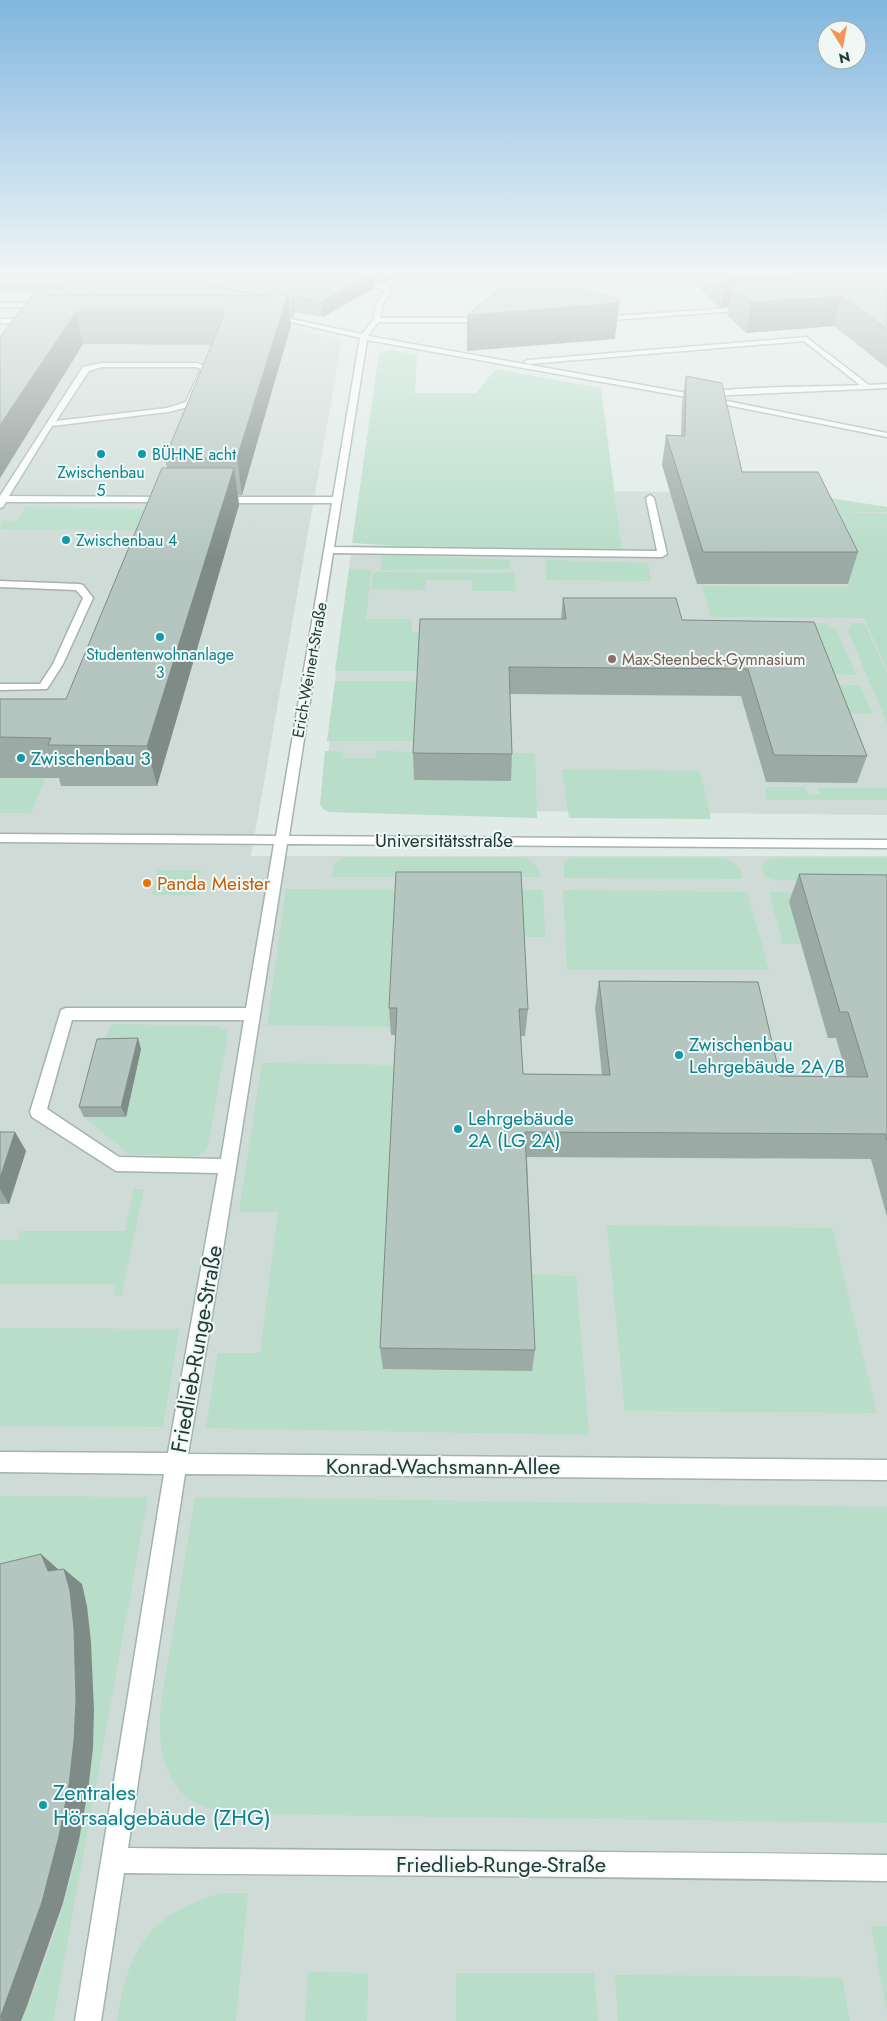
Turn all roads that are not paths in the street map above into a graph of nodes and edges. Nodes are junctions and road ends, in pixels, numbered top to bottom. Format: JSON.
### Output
{"nodes":[{"id":1,"x":86,"y":369,"type":"edge"},
{"id":2,"x":204,"y":369,"type":"edge"},
{"id":3,"x":359,"y":369,"type":"edge"},
{"id":4,"x":542,"y":369,"type":"edge"},
{"id":5,"x":844,"y":369,"type":"edge"},
{"id":6,"x":887,"y":386,"type":"edge"},
{"id":7,"x":868,"y":388,"type":"junction"},
{"id":8,"x":692,"y":396,"type":"junction"},
{"id":9,"x":50,"y":424,"type":"junction"},
{"id":10,"x":887,"y":435,"type":"edge"},
{"id":11,"x":650,"y":498,"type":"dead end"},
{"id":12,"x":182,"y":500,"type":"edge"},
{"id":13,"x":212,"y":500,"type":"edge"},
{"id":14,"x":338,"y":500,"type":"junction"},
{"id":15,"x":1,"y":501,"type":"edge"},
{"id":16,"x":330,"y":550,"type":"junction"},
{"id":17,"x":0,"y":584,"type":"edge"},
{"id":18,"x":0,"y":687,"type":"edge"},
{"id":19,"x":0,"y":838,"type":"edge"},
{"id":20,"x":280,"y":839,"type":"junction"},
{"id":21,"x":887,"y":844,"type":"edge"},
{"id":22,"x":252,"y":1014,"type":"junction"},
{"id":23,"x":227,"y":1166,"type":"junction"},
{"id":24,"x":0,"y":1462,"type":"edge"},
{"id":25,"x":176,"y":1464,"type":"junction"},
{"id":26,"x":887,"y":1470,"type":"edge"},
{"id":27,"x":114,"y":1860,"type":"junction"},
{"id":28,"x":887,"y":1868,"type":"edge"},
{"id":29,"x":88,"y":2021,"type":"edge"}],
"edges":[{"from":1,"to":9,"type":"street"},
{"from":2,"to":9,"type":"street"},
{"from":3,"to":14,"type":"street","name":"Erich-Weinert-Straße"},
{"from":4,"to":8,"type":"street"},
{"from":5,"to":7,"type":"street"},
{"from":6,"to":7,"type":"street"},
{"from":7,"to":8,"type":"street"},
{"from":8,"to":10,"type":"street"},
{"from":9,"to":15,"type":"street"},
{"from":11,"to":16,"type":"street"},
{"from":12,"to":15,"type":"street"},
{"from":13,"to":14,"type":"street"},
{"from":14,"to":16,"type":"street","name":"Erich-Weinert-Straße"},
{"from":16,"to":20,"type":"street","name":"Erich-Weinert-Straße"},
{"from":17,"to":18,"type":"street"},
{"from":19,"to":20,"type":"street","name":"Universitätsstraße"},
{"from":20,"to":21,"type":"street","name":"Universitätsstraße"},
{"from":20,"to":22,"type":"street","name":"Friedlieb-Runge-Straße"},
{"from":22,"to":23,"type":"street","name":"Friedlieb-Runge-Straße"},
{"from":22,"to":23,"type":"street"},
{"from":23,"to":25,"type":"street","name":"Friedlieb-Runge-Straße"},
{"from":24,"to":25,"type":"street","name":"Konrad-Wachsmann-Allee"},
{"from":25,"to":26,"type":"street","name":"Konrad-Wachsmann-Allee"},
{"from":25,"to":27,"type":"street","name":"Friedlieb-Runge-Straße"},
{"from":27,"to":28,"type":"street","name":"Friedlieb-Runge-Straße"},
{"from":27,"to":29,"type":"street","name":"Friedlieb-Runge-Straße"}]}
